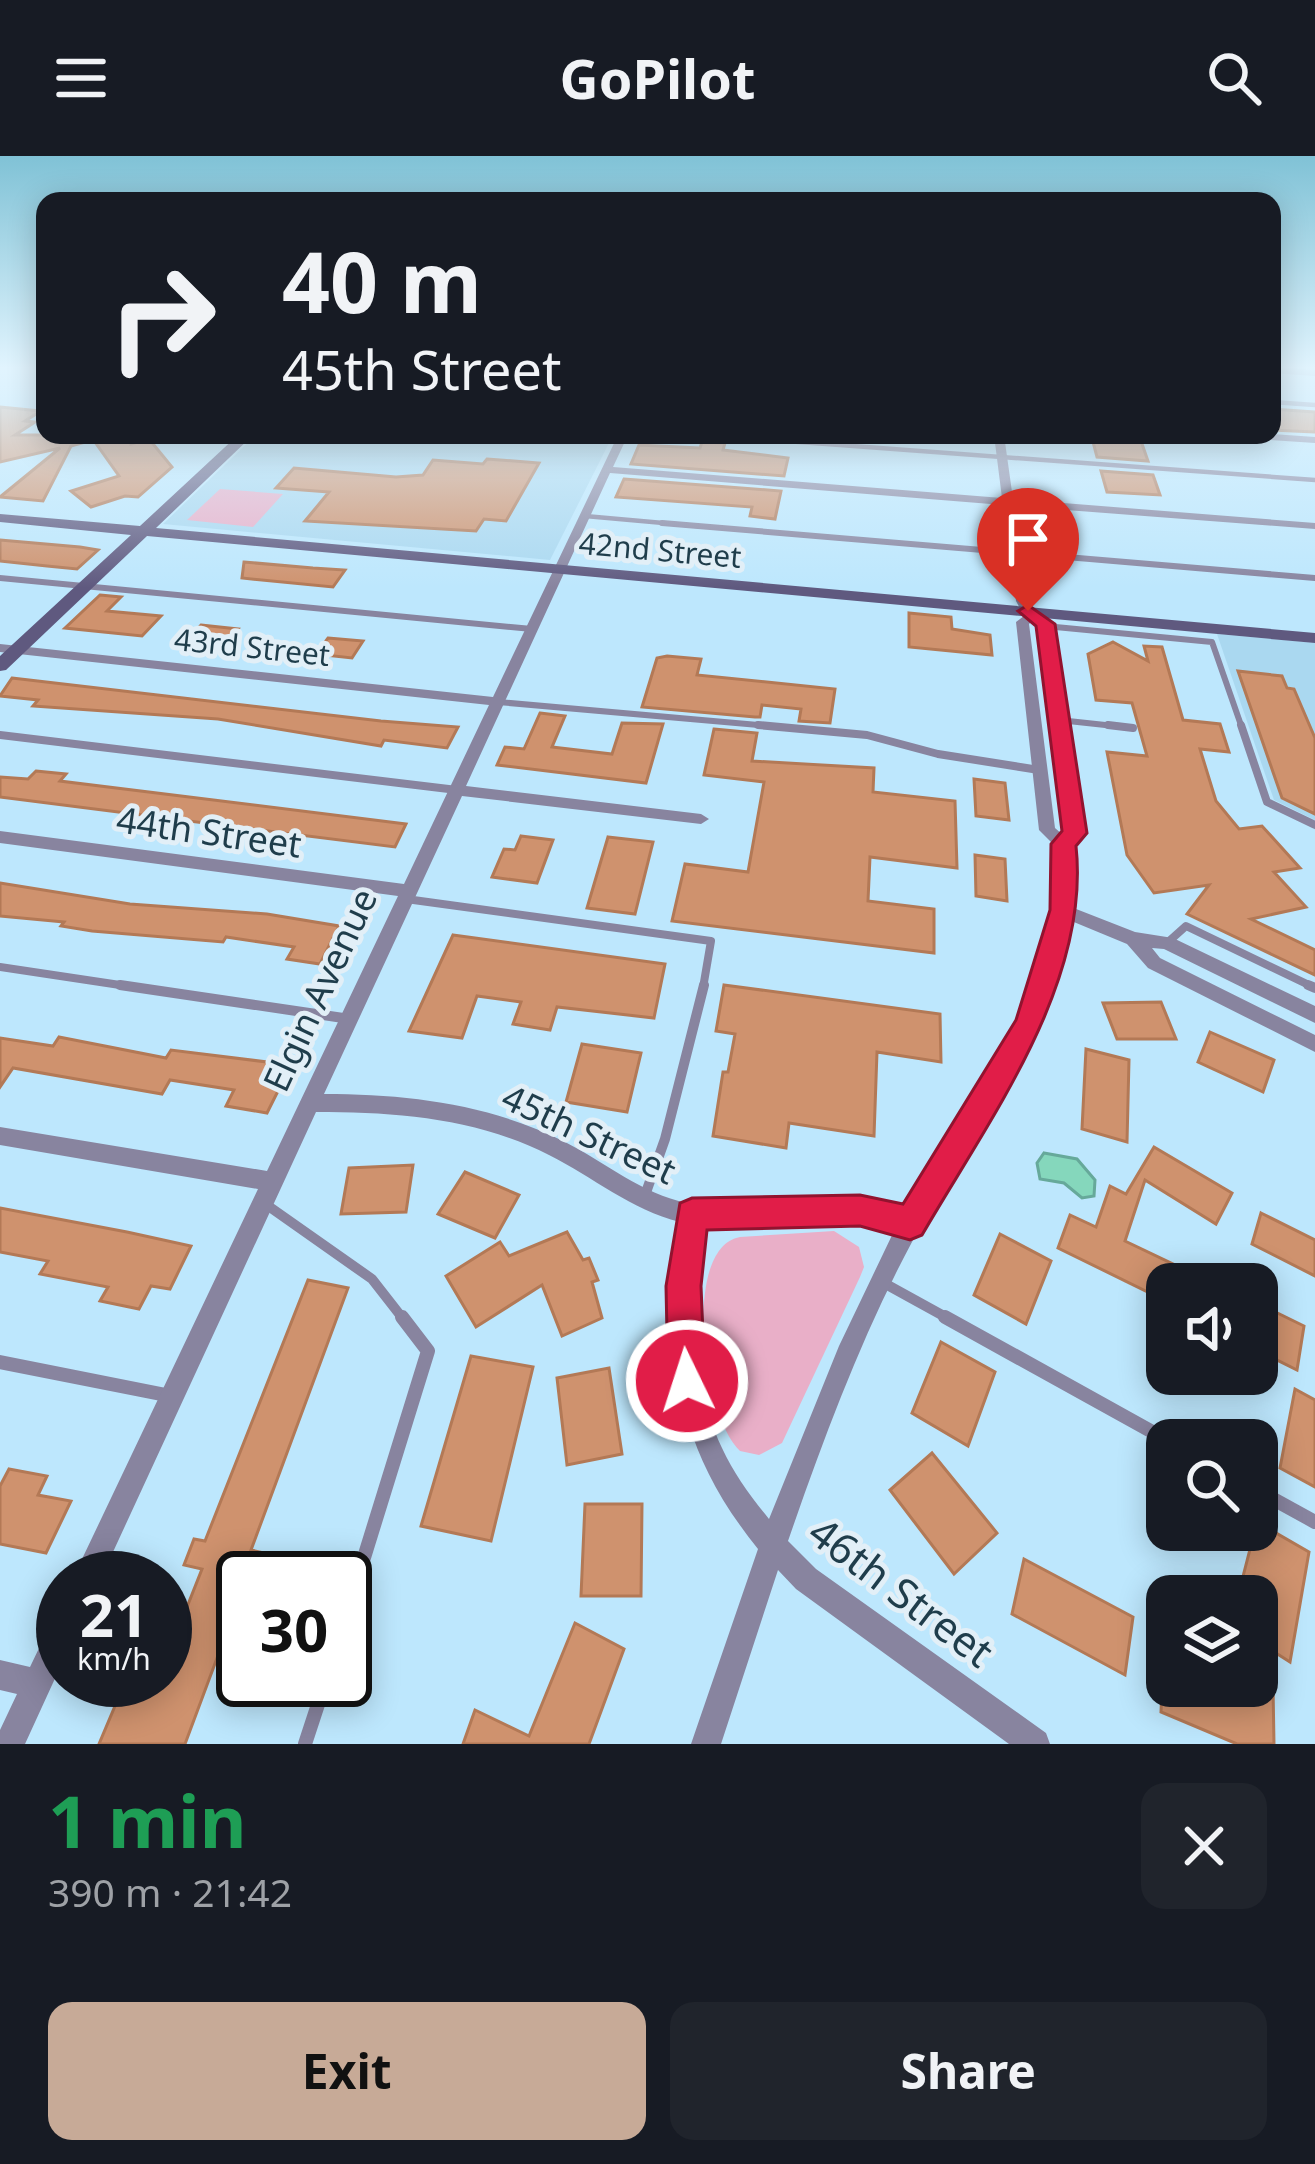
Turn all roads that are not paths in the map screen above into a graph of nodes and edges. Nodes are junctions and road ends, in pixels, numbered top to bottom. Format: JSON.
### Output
{"nodes":[{"id":1,"x":236,"y":444,"type":"edge"},
{"id":2,"x":619,"y":444,"type":"edge"},
{"id":3,"x":825,"y":444,"type":"edge"},
{"id":4,"x":1000,"y":444,"type":"edge"},
{"id":5,"x":1002,"y":457,"type":"junction"},
{"id":6,"x":607,"y":470,"type":"junction"},
{"id":7,"x":1315,"y":480,"type":"edge"},
{"id":8,"x":1008,"y":501,"type":"junction"},
{"id":9,"x":585,"y":516,"type":"junction"},
{"id":10,"x":0,"y":518,"type":"edge"},
{"id":11,"x":1315,"y":526,"type":"edge"},
{"id":12,"x":144,"y":531,"type":"junction"},
{"id":13,"x":1013,"y":552,"type":"junction"},
{"id":14,"x":560,"y":569,"type":"junction"},
{"id":15,"x":0,"y":578,"type":"edge"},
{"id":16,"x":1315,"y":578,"type":"edge"},
{"id":17,"x":85,"y":587,"type":"junction"},
{"id":18,"x":1035,"y":618,"type":"junction"},
{"id":19,"x":532,"y":629,"type":"junction"},
{"id":20,"x":1210,"y":635,"type":"junction"},
{"id":21,"x":1315,"y":638,"type":"edge"},
{"id":22,"x":9,"y":649,"type":"edge"},
{"id":23,"x":0,"y":667,"type":"edge"},
{"id":24,"x":498,"y":702,"type":"junction"},
{"id":25,"x":1059,"y":720,"type":"junction"},
{"id":26,"x":1133,"y":728,"type":"dead end"},
{"id":27,"x":0,"y":735,"type":"edge"},
{"id":28,"x":1040,"y":771,"type":"junction"},
{"id":29,"x":1066,"y":773,"type":"junction"},
{"id":30,"x":458,"y":790,"type":"junction"},
{"id":31,"x":701,"y":819,"type":"dead end"},
{"id":32,"x":1315,"y":825,"type":"edge"},
{"id":33,"x":0,"y":837,"type":"edge"},
{"id":34,"x":1063,"y":844,"type":"junction"},
{"id":35,"x":408,"y":895,"type":"junction"},
{"id":36,"x":1063,"y":910,"type":"junction"},
{"id":37,"x":1132,"y":939,"type":"junction"},
{"id":38,"x":1167,"y":943,"type":"junction"},
{"id":39,"x":0,"y":967,"type":"edge"},
{"id":40,"x":1315,"y":988,"type":"edge"},
{"id":41,"x":1315,"y":1016,"type":"edge"},
{"id":42,"x":350,"y":1019,"type":"junction"},
{"id":43,"x":1315,"y":1044,"type":"edge"},
{"id":44,"x":311,"y":1102,"type":"junction"},
{"id":45,"x":0,"y":1136,"type":"edge"},
{"id":46,"x":269,"y":1192,"type":"junction"},
{"id":47,"x":644,"y":1198,"type":"junction"},
{"id":48,"x":692,"y":1214,"type":"junction"},
{"id":49,"x":910,"y":1224,"type":"junction"},
{"id":50,"x":882,"y":1282,"type":"junction"},
{"id":51,"x":0,"y":1362,"type":"edge"},
{"id":52,"x":173,"y":1396,"type":"junction"},
{"id":53,"x":1146,"y":1428,"type":"edge"},
{"id":54,"x":1278,"y":1502,"type":"edge"},
{"id":55,"x":1315,"y":1522,"type":"edge"},
{"id":56,"x":772,"y":1547,"type":"junction"},
{"id":57,"x":100,"y":1551,"type":"edge"},
{"id":58,"x":366,"y":1551,"type":"edge"},
{"id":59,"x":0,"y":1675,"type":"edge"},
{"id":60,"x":36,"y":1684,"type":"edge"},
{"id":61,"x":36,"y":1686,"type":"edge"},
{"id":62,"x":317,"y":1707,"type":"edge"},
{"id":63,"x":9,"y":1744,"type":"edge"},
{"id":64,"x":305,"y":1744,"type":"edge"},
{"id":65,"x":706,"y":1744,"type":"edge"},
{"id":66,"x":1035,"y":1744,"type":"edge"}],
"edges":[{"from":1,"to":12,"type":"street"},
{"from":2,"to":6,"type":"street","name":"Elgin Avenue"},
{"from":3,"to":5,"type":"lane"},
{"from":4,"to":5,"type":"street"},
{"from":5,"to":7,"type":"lane"},
{"from":5,"to":8,"type":"street"},
{"from":6,"to":8,"type":"street"},
{"from":6,"to":9,"type":"street","name":"Elgin Avenue"},
{"from":8,"to":11,"type":"street"},
{"from":8,"to":13,"type":"street"},
{"from":9,"to":13,"type":"lane"},
{"from":9,"to":14,"type":"street","name":"Elgin Avenue"},
{"from":10,"to":12,"type":"street","name":"42nd Street"},
{"from":12,"to":14,"type":"street","name":"42nd Street"},
{"from":12,"to":17,"type":"street"},
{"from":13,"to":16,"type":"lane"},
{"from":13,"to":18,"type":"street"},
{"from":14,"to":18,"type":"street","name":"42nd Street"},
{"from":14,"to":19,"type":"street","name":"Elgin Avenue"},
{"from":15,"to":17,"type":"lane"},
{"from":17,"to":19,"type":"lane"},
{"from":17,"to":22,"type":"street"},
{"from":18,"to":20,"type":"street","name":"42nd Street"},
{"from":18,"to":25,"type":"street"},
{"from":18,"to":28,"type":"street"},
{"from":19,"to":24,"type":"street","name":"Elgin Avenue"},
{"from":20,"to":21,"type":"street","name":"42nd Street"},
{"from":20,"to":32,"type":"lane"},
{"from":22,"to":23,"type":"street"},
{"from":22,"to":24,"type":"street","name":"43rd Street"},
{"from":24,"to":28,"type":"lane"},
{"from":24,"to":30,"type":"street","name":"Elgin Avenue"},
{"from":25,"to":26,"type":"lane"},
{"from":25,"to":29,"type":"street"},
{"from":27,"to":30,"type":"lane"},
{"from":28,"to":29,"type":"street"},
{"from":28,"to":34,"type":"street"},
{"from":29,"to":34,"type":"street"},
{"from":30,"to":31,"type":"street"},
{"from":30,"to":35,"type":"street","name":"Elgin Avenue"},
{"from":33,"to":35,"type":"street","name":"44th Street"},
{"from":34,"to":36,"type":"street"},
{"from":35,"to":42,"type":"street","name":"Elgin Avenue"},
{"from":35,"to":47,"type":"lane"},
{"from":36,"to":37,"type":"street"},
{"from":36,"to":49,"type":"street"},
{"from":37,"to":38,"type":"street"},
{"from":37,"to":43,"type":"street"},
{"from":38,"to":40,"type":"lane"},
{"from":38,"to":41,"type":"street"},
{"from":39,"to":42,"type":"lane"},
{"from":42,"to":44,"type":"street","name":"Elgin Avenue"},
{"from":44,"to":46,"type":"street","name":"Elgin Avenue"},
{"from":44,"to":47,"type":"street","name":"45th Street"},
{"from":45,"to":46,"type":"street"},
{"from":46,"to":52,"type":"street","name":"Elgin Avenue"},
{"from":46,"to":58,"type":"lane"},
{"from":47,"to":48,"type":"street","name":"45th Street"},
{"from":48,"to":49,"type":"street","name":"45th Street"},
{"from":48,"to":56,"type":"street","name":"46th Street"},
{"from":49,"to":50,"type":"street"},
{"from":50,"to":53,"type":"lane"},
{"from":50,"to":56,"type":"street"},
{"from":51,"to":52,"type":"lane"},
{"from":52,"to":57,"type":"street","name":"Elgin Avenue"},
{"from":54,"to":55,"type":"lane"},
{"from":56,"to":65,"type":"street"},
{"from":56,"to":66,"type":"street","name":"46th Street"},
{"from":59,"to":60,"type":"street"},
{"from":61,"to":63,"type":"street"},
{"from":62,"to":64,"type":"lane"}]}
